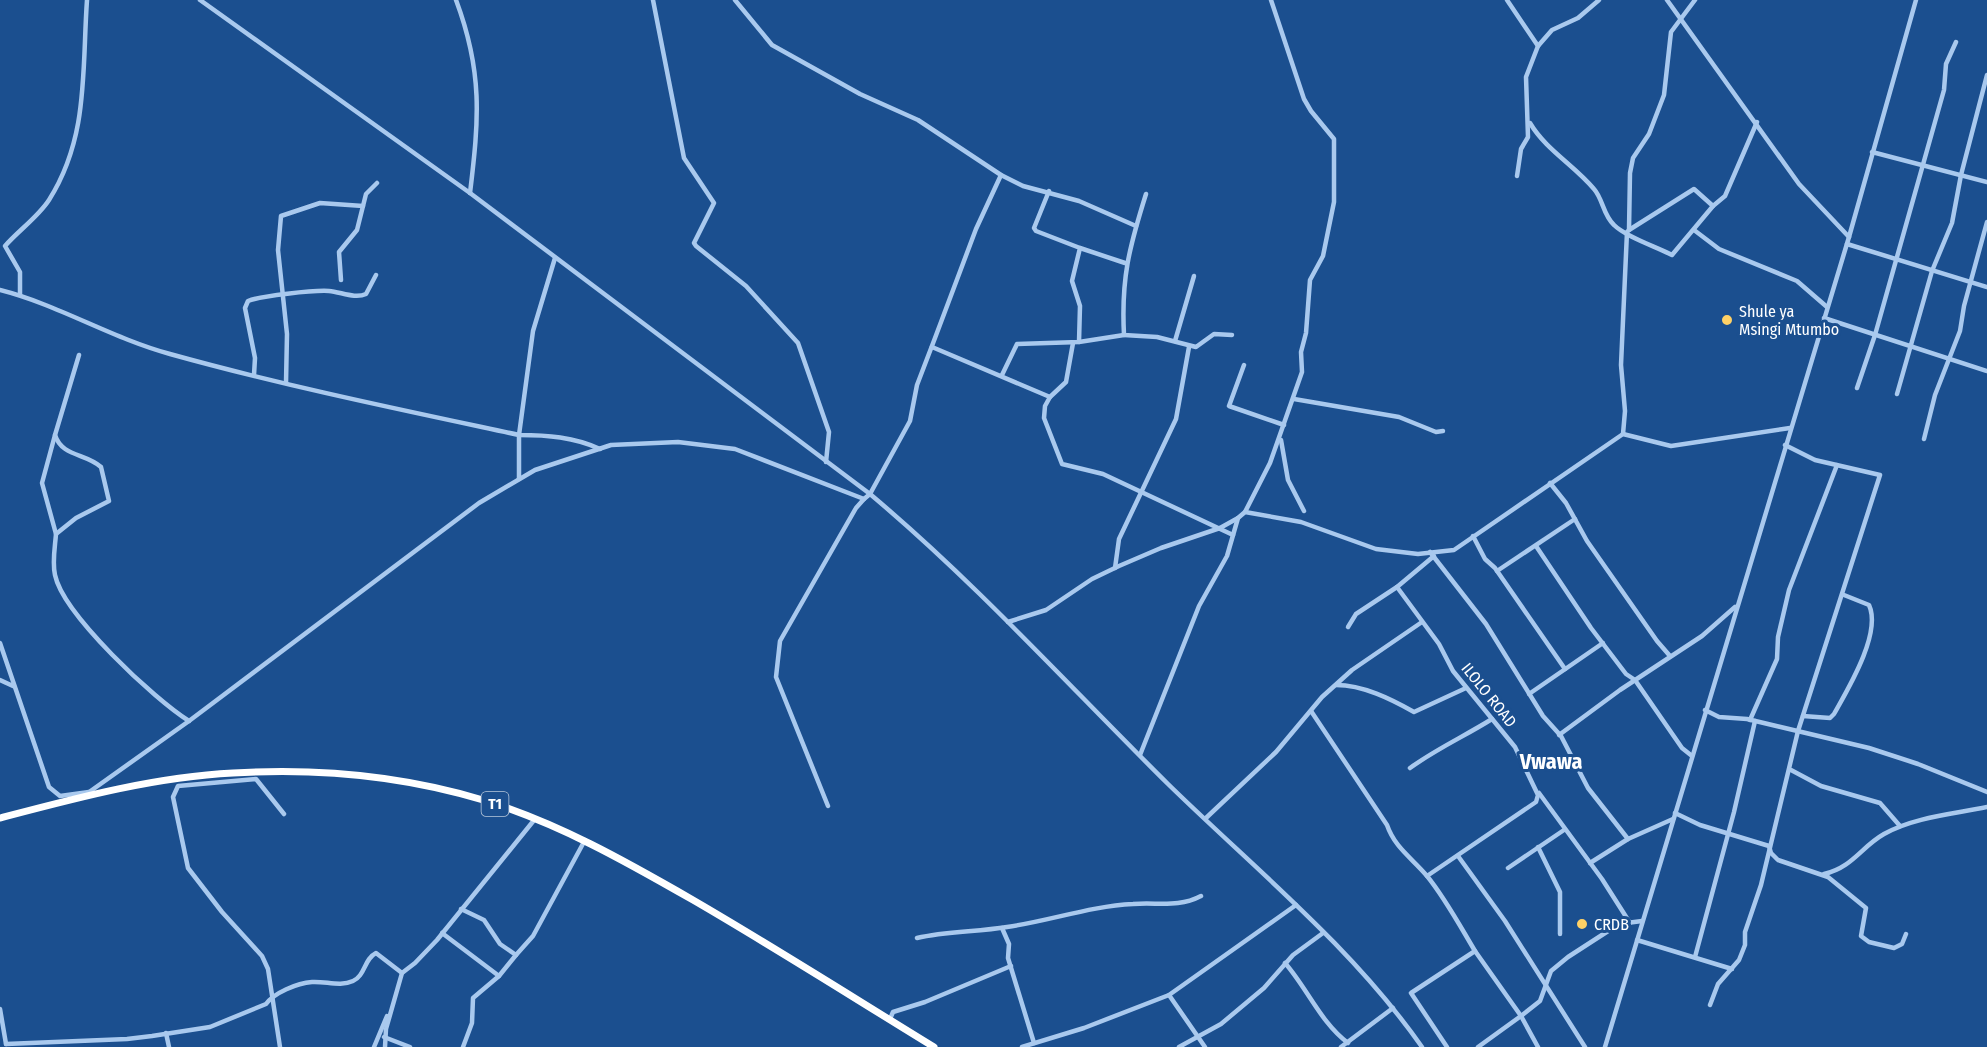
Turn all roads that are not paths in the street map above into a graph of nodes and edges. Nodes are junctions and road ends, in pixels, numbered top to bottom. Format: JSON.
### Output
{"nodes":[{"id":1,"x":87,"y":0,"type":"edge"},
{"id":2,"x":200,"y":0,"type":"edge"},
{"id":3,"x":456,"y":0,"type":"edge"},
{"id":4,"x":652,"y":0,"type":"edge"},
{"id":5,"x":735,"y":0,"type":"edge"},
{"id":6,"x":1271,"y":0,"type":"edge"},
{"id":7,"x":1507,"y":0,"type":"edge"},
{"id":8,"x":1599,"y":0,"type":"edge"},
{"id":9,"x":1667,"y":0,"type":"edge"},
{"id":10,"x":1695,"y":0,"type":"edge"},
{"id":11,"x":1916,"y":0,"type":"edge"},
{"id":12,"x":1681,"y":19,"type":"junction"},
{"id":13,"x":1956,"y":42,"type":"dead end"},
{"id":14,"x":1538,"y":46,"type":"junction"},
{"id":15,"x":1987,"y":75,"type":"edge"},
{"id":16,"x":1756,"y":122,"type":"junction"},
{"id":17,"x":1530,"y":123,"type":"junction"},
{"id":18,"x":1872,"y":152,"type":"junction"},
{"id":19,"x":1921,"y":165,"type":"junction"},
{"id":20,"x":1001,"y":175,"type":"junction"},
{"id":21,"x":1960,"y":175,"type":"junction"},
{"id":22,"x":1517,"y":176,"type":"dead end"},
{"id":23,"x":1987,"y":182,"type":"edge"},
{"id":24,"x":377,"y":183,"type":"dead end"},
{"id":25,"x":1049,"y":191,"type":"junction"},
{"id":26,"x":470,"y":193,"type":"junction"},
{"id":27,"x":1146,"y":195,"type":"dead end"},
{"id":28,"x":363,"y":206,"type":"junction"},
{"id":29,"x":1713,"y":206,"type":"junction"},
{"id":30,"x":1987,"y":222,"type":"edge"},
{"id":31,"x":1136,"y":226,"type":"junction"},
{"id":32,"x":1694,"y":230,"type":"junction"},
{"id":33,"x":1628,"y":231,"type":"junction"},
{"id":34,"x":1849,"y":237,"type":"junction"},
{"id":35,"x":1846,"y":244,"type":"junction"},
{"id":36,"x":3,"y":245,"type":"edge"},
{"id":37,"x":1080,"y":248,"type":"junction"},
{"id":38,"x":555,"y":258,"type":"junction"},
{"id":39,"x":1896,"y":260,"type":"junction"},
{"id":40,"x":1125,"y":264,"type":"junction"},
{"id":41,"x":1932,"y":271,"type":"junction"},
{"id":42,"x":376,"y":275,"type":"dead end"},
{"id":43,"x":1194,"y":276,"type":"dead end"},
{"id":44,"x":341,"y":280,"type":"dead end"},
{"id":45,"x":1971,"y":284,"type":"junction"},
{"id":46,"x":1987,"y":287,"type":"edge"},
{"id":47,"x":0,"y":290,"type":"edge"},
{"id":48,"x":20,"y":295,"type":"junction"},
{"id":49,"x":283,"y":296,"type":"junction"},
{"id":50,"x":1827,"y":307,"type":"junction"},
{"id":51,"x":1824,"y":318,"type":"junction"},
{"id":52,"x":1124,"y":335,"type":"junction"},
{"id":53,"x":1232,"y":335,"type":"dead end"},
{"id":54,"x":1875,"y":335,"type":"junction"},
{"id":55,"x":1174,"y":341,"type":"junction"},
{"id":56,"x":1079,"y":342,"type":"junction"},
{"id":57,"x":1073,"y":343,"type":"junction"},
{"id":58,"x":932,"y":347,"type":"junction"},
{"id":59,"x":1190,"y":347,"type":"junction"},
{"id":60,"x":1912,"y":348,"type":"junction"},
{"id":61,"x":79,"y":355,"type":"dead end"},
{"id":62,"x":1950,"y":360,"type":"junction"},
{"id":63,"x":1244,"y":365,"type":"dead end"},
{"id":64,"x":1987,"y":371,"type":"edge"},
{"id":65,"x":254,"y":375,"type":"junction"},
{"id":66,"x":1002,"y":375,"type":"junction"},
{"id":67,"x":286,"y":383,"type":"junction"},
{"id":68,"x":1857,"y":388,"type":"dead end"},
{"id":69,"x":1897,"y":394,"type":"dead end"},
{"id":70,"x":1050,"y":398,"type":"junction"},
{"id":71,"x":1294,"y":399,"type":"junction"},
{"id":72,"x":1284,"y":425,"type":"junction"},
{"id":73,"x":1790,"y":428,"type":"junction"},
{"id":74,"x":1443,"y":431,"type":"dead end"},
{"id":75,"x":1623,"y":434,"type":"junction"},
{"id":76,"x":55,"y":435,"type":"junction"},
{"id":77,"x":519,"y":435,"type":"junction"},
{"id":78,"x":1281,"y":435,"type":"junction"},
{"id":79,"x":1923,"y":439,"type":"dead end"},
{"id":80,"x":1785,"y":445,"type":"junction"},
{"id":81,"x":600,"y":449,"type":"junction"},
{"id":82,"x":826,"y":462,"type":"junction"},
{"id":83,"x":1838,"y":465,"type":"junction"},
{"id":84,"x":519,"y":479,"type":"junction"},
{"id":85,"x":1550,"y":483,"type":"junction"},
{"id":86,"x":1140,"y":491,"type":"junction"},
{"id":87,"x":870,"y":494,"type":"junction"},
{"id":88,"x":864,"y":499,"type":"junction"},
{"id":89,"x":1304,"y":510,"type":"dead end"},
{"id":90,"x":1245,"y":512,"type":"junction"},
{"id":91,"x":1238,"y":518,"type":"junction"},
{"id":92,"x":1575,"y":519,"type":"junction"},
{"id":93,"x":1220,"y":528,"type":"junction"},
{"id":94,"x":56,"y":534,"type":"junction"},
{"id":95,"x":1233,"y":535,"type":"junction"},
{"id":96,"x":1473,"y":536,"type":"junction"},
{"id":97,"x":1536,"y":546,"type":"junction"},
{"id":98,"x":1431,"y":555,"type":"junction"},
{"id":99,"x":1115,"y":568,"type":"junction"},
{"id":100,"x":1497,"y":571,"type":"junction"},
{"id":101,"x":1397,"y":587,"type":"junction"},
{"id":102,"x":1844,"y":595,"type":"junction"},
{"id":103,"x":1737,"y":605,"type":"junction"},
{"id":104,"x":1008,"y":622,"type":"junction"},
{"id":105,"x":1422,"y":622,"type":"junction"},
{"id":106,"x":1348,"y":627,"type":"dead end"},
{"id":107,"x":0,"y":643,"type":"edge"},
{"id":108,"x":1603,"y":643,"type":"junction"},
{"id":109,"x":1671,"y":656,"type":"junction"},
{"id":110,"x":1565,"y":669,"type":"junction"},
{"id":111,"x":0,"y":680,"type":"edge"},
{"id":112,"x":1635,"y":680,"type":"junction"},
{"id":113,"x":1336,"y":685,"type":"junction"},
{"id":114,"x":14,"y":687,"type":"junction"},
{"id":115,"x":1466,"y":688,"type":"junction"},
{"id":116,"x":1529,"y":694,"type":"junction"},
{"id":117,"x":1705,"y":710,"type":"junction"},
{"id":118,"x":1311,"y":711,"type":"junction"},
{"id":119,"x":1803,"y":716,"type":"junction"},
{"id":120,"x":1492,"y":719,"type":"junction"},
{"id":121,"x":189,"y":721,"type":"junction"},
{"id":122,"x":1753,"y":721,"type":"junction"},
{"id":123,"x":1798,"y":731,"type":"junction"},
{"id":124,"x":1559,"y":735,"type":"junction"},
{"id":125,"x":1140,"y":755,"type":"junction"},
{"id":126,"x":1692,"y":756,"type":"junction"},
{"id":127,"x":1410,"y":768,"type":"dead end"},
{"id":128,"x":1791,"y":770,"type":"junction"},
{"id":129,"x":1986,"y":790,"type":"edge"},
{"id":130,"x":92,"y":791,"type":"junction"},
{"id":131,"x":1537,"y":791,"type":"junction"},
{"id":132,"x":84,"y":796,"type":"junction"},
{"id":133,"x":828,"y":806,"type":"dead end"},
{"id":134,"x":1987,"y":807,"type":"edge"},
{"id":135,"x":284,"y":814,"type":"dead end"},
{"id":136,"x":1674,"y":816,"type":"junction"},
{"id":137,"x":0,"y":818,"type":"edge"},
{"id":138,"x":1206,"y":818,"type":"junction"},
{"id":139,"x":535,"y":819,"type":"junction"},
{"id":140,"x":1900,"y":826,"type":"junction"},
{"id":141,"x":1564,"y":830,"type":"junction"},
{"id":142,"x":1726,"y":834,"type":"junction"},
{"id":143,"x":1628,"y":839,"type":"junction"},
{"id":144,"x":585,"y":840,"type":"junction"},
{"id":145,"x":1769,"y":846,"type":"junction"},
{"id":146,"x":1538,"y":847,"type":"junction"},
{"id":147,"x":1458,"y":856,"type":"junction"},
{"id":148,"x":1590,"y":862,"type":"junction"},
{"id":149,"x":1508,"y":868,"type":"dead end"},
{"id":150,"x":1823,"y":875,"type":"junction"},
{"id":151,"x":1427,"y":876,"type":"junction"},
{"id":152,"x":1201,"y":896,"type":"dead end"},
{"id":153,"x":1296,"y":905,"type":"junction"},
{"id":154,"x":461,"y":909,"type":"junction"},
{"id":155,"x":1642,"y":921,"type":"junction"},
{"id":156,"x":1630,"y":923,"type":"junction"},
{"id":157,"x":1002,"y":928,"type":"junction"},
{"id":158,"x":442,"y":933,"type":"junction"},
{"id":159,"x":1323,"y":933,"type":"junction"},
{"id":160,"x":1560,"y":934,"type":"dead end"},
{"id":161,"x":1906,"y":934,"type":"dead end"},
{"id":162,"x":917,"y":938,"type":"dead end"},
{"id":163,"x":1637,"y":940,"type":"junction"},
{"id":164,"x":1475,"y":951,"type":"junction"},
{"id":165,"x":516,"y":955,"type":"junction"},
{"id":166,"x":1695,"y":957,"type":"junction"},
{"id":167,"x":1285,"y":963,"type":"junction"},
{"id":168,"x":1011,"y":966,"type":"junction"},
{"id":169,"x":1732,"y":969,"type":"junction"},
{"id":170,"x":402,"y":973,"type":"junction"},
{"id":171,"x":499,"y":976,"type":"junction"},
{"id":172,"x":1546,"y":982,"type":"junction"},
{"id":173,"x":1168,"y":996,"type":"junction"},
{"id":174,"x":1554,"y":996,"type":"junction"},
{"id":175,"x":271,"y":997,"type":"junction"},
{"id":176,"x":1541,"y":998,"type":"junction"},
{"id":177,"x":1710,"y":1005,"type":"dead end"},
{"id":178,"x":390,"y":1008,"type":"junction"},
{"id":179,"x":1393,"y":1008,"type":"junction"},
{"id":180,"x":0,"y":1010,"type":"edge"},
{"id":181,"x":1521,"y":1016,"type":"junction"},
{"id":182,"x":890,"y":1019,"type":"junction"},
{"id":183,"x":166,"y":1033,"type":"junction"},
{"id":184,"x":384,"y":1037,"type":"junction"},
{"id":185,"x":1200,"y":1037,"type":"junction"},
{"id":186,"x":376,"y":1038,"type":"junction"},
{"id":187,"x":1034,"y":1043,"type":"junction"},
{"id":188,"x":1348,"y":1043,"type":"junction"},
{"id":189,"x":6,"y":1045,"type":"edge"},
{"id":190,"x":169,"y":1047,"type":"edge"},
{"id":191,"x":280,"y":1047,"type":"edge"},
{"id":192,"x":374,"y":1047,"type":"edge"},
{"id":193,"x":385,"y":1047,"type":"edge"},
{"id":194,"x":410,"y":1047,"type":"edge"},
{"id":195,"x":463,"y":1047,"type":"edge"},
{"id":196,"x":934,"y":1047,"type":"edge"},
{"id":197,"x":1022,"y":1047,"type":"edge"},
{"id":198,"x":1179,"y":1047,"type":"edge"},
{"id":199,"x":1206,"y":1047,"type":"edge"},
{"id":200,"x":1341,"y":1047,"type":"edge"},
{"id":201,"x":1422,"y":1047,"type":"edge"},
{"id":202,"x":1447,"y":1047,"type":"edge"},
{"id":203,"x":1478,"y":1047,"type":"edge"},
{"id":204,"x":1538,"y":1047,"type":"edge"},
{"id":205,"x":1585,"y":1047,"type":"edge"},
{"id":206,"x":1605,"y":1047,"type":"edge"}],
"edges":[{"from":1,"to":36,"type":"street"},
{"from":2,"to":26,"type":"street"},
{"from":3,"to":26,"type":"street"},
{"from":4,"to":82,"type":"street"},
{"from":5,"to":20,"type":"street"},
{"from":6,"to":71,"type":"street"},
{"from":7,"to":14,"type":"street"},
{"from":8,"to":14,"type":"street"},
{"from":9,"to":12,"type":"street"},
{"from":10,"to":12,"type":"street"},
{"from":11,"to":18,"type":"street"},
{"from":12,"to":16,"type":"street"},
{"from":12,"to":33,"type":"street"},
{"from":13,"to":19,"type":"street"},
{"from":14,"to":17,"type":"street"},
{"from":15,"to":21,"type":"street"},
{"from":16,"to":29,"type":"street"},
{"from":16,"to":34,"type":"street"},
{"from":17,"to":22,"type":"street"},
{"from":17,"to":33,"type":"street"},
{"from":18,"to":19,"type":"street"},
{"from":18,"to":34,"type":"street"},
{"from":19,"to":21,"type":"street"},
{"from":19,"to":39,"type":"street"},
{"from":20,"to":25,"type":"street"},
{"from":20,"to":58,"type":"street"},
{"from":21,"to":23,"type":"street"},
{"from":21,"to":41,"type":"street"},
{"from":24,"to":28,"type":"street"},
{"from":25,"to":31,"type":"street"},
{"from":25,"to":37,"type":"street"},
{"from":26,"to":38,"type":"street"},
{"from":27,"to":31,"type":"street"},
{"from":28,"to":44,"type":"street"},
{"from":28,"to":49,"type":"street"},
{"from":29,"to":32,"type":"street"},
{"from":29,"to":33,"type":"street"},
{"from":30,"to":45,"type":"street"},
{"from":31,"to":40,"type":"street"},
{"from":32,"to":33,"type":"street"},
{"from":32,"to":50,"type":"street"},
{"from":33,"to":75,"type":"street"},
{"from":34,"to":35,"type":"street"},
{"from":35,"to":39,"type":"street"},
{"from":35,"to":50,"type":"street"},
{"from":36,"to":48,"type":"street"},
{"from":37,"to":40,"type":"street"},
{"from":37,"to":56,"type":"street"},
{"from":38,"to":77,"type":"street"},
{"from":38,"to":82,"type":"street"},
{"from":39,"to":41,"type":"street"},
{"from":39,"to":54,"type":"street"},
{"from":40,"to":52,"type":"street"},
{"from":41,"to":45,"type":"street"},
{"from":41,"to":60,"type":"street"},
{"from":42,"to":49,"type":"street"},
{"from":43,"to":55,"type":"street"},
{"from":45,"to":46,"type":"street"},
{"from":45,"to":62,"type":"street"},
{"from":47,"to":48,"type":"street"},
{"from":48,"to":65,"type":"street"},
{"from":49,"to":65,"type":"street"},
{"from":49,"to":67,"type":"street"},
{"from":50,"to":51,"type":"street"},
{"from":51,"to":54,"type":"street"},
{"from":51,"to":73,"type":"street"},
{"from":52,"to":55,"type":"street"},
{"from":52,"to":56,"type":"street"},
{"from":53,"to":59,"type":"street"},
{"from":54,"to":60,"type":"street"},
{"from":54,"to":68,"type":"street"},
{"from":55,"to":59,"type":"street"},
{"from":56,"to":57,"type":"street"},
{"from":57,"to":66,"type":"street"},
{"from":57,"to":70,"type":"street"},
{"from":58,"to":66,"type":"street"},
{"from":58,"to":87,"type":"street"},
{"from":59,"to":86,"type":"street"},
{"from":60,"to":62,"type":"street"},
{"from":60,"to":69,"type":"street"},
{"from":61,"to":76,"type":"street"},
{"from":62,"to":64,"type":"street"},
{"from":62,"to":79,"type":"street"},
{"from":63,"to":72,"type":"street"},
{"from":65,"to":67,"type":"street"},
{"from":66,"to":70,"type":"street"},
{"from":67,"to":77,"type":"street"},
{"from":70,"to":86,"type":"street"},
{"from":71,"to":72,"type":"street"},
{"from":71,"to":74,"type":"street"},
{"from":72,"to":78,"type":"street"},
{"from":73,"to":75,"type":"street"},
{"from":73,"to":80,"type":"street"},
{"from":75,"to":85,"type":"street"},
{"from":76,"to":94,"type":"street"},
{"from":76,"to":94,"type":"street"},
{"from":77,"to":81,"type":"street"},
{"from":77,"to":84,"type":"street"},
{"from":78,"to":89,"type":"street"},
{"from":78,"to":90,"type":"street"},
{"from":80,"to":83,"type":"street"},
{"from":80,"to":103,"type":"street"},
{"from":81,"to":84,"type":"street"},
{"from":81,"to":88,"type":"street"},
{"from":82,"to":87,"type":"street"},
{"from":83,"to":102,"type":"street"},
{"from":83,"to":122,"type":"street"},
{"from":84,"to":121,"type":"street"},
{"from":85,"to":92,"type":"street"},
{"from":85,"to":96,"type":"street"},
{"from":86,"to":93,"type":"street"},
{"from":86,"to":99,"type":"street"},
{"from":87,"to":88,"type":"street"},
{"from":87,"to":104,"type":"street"},
{"from":88,"to":133,"type":"street"},
{"from":90,"to":91,"type":"street"},
{"from":90,"to":98,"type":"street"},
{"from":91,"to":93,"type":"street"},
{"from":91,"to":95,"type":"street"},
{"from":92,"to":97,"type":"street"},
{"from":92,"to":109,"type":"street"},
{"from":93,"to":95,"type":"street"},
{"from":93,"to":99,"type":"street"},
{"from":94,"to":121,"type":"street"},
{"from":95,"to":125,"type":"street"},
{"from":96,"to":98,"type":"street"},
{"from":96,"to":100,"type":"street"},
{"from":97,"to":100,"type":"street"},
{"from":97,"to":108,"type":"street"},
{"from":98,"to":101,"type":"street"},
{"from":98,"to":116,"type":"street"},
{"from":99,"to":104,"type":"street"},
{"from":100,"to":110,"type":"street"},
{"from":101,"to":105,"type":"street","name":"ILOLO ROAD"},
{"from":101,"to":106,"type":"street"},
{"from":102,"to":119,"type":"street"},
{"from":102,"to":119,"type":"street"},
{"from":103,"to":109,"type":"street"},
{"from":103,"to":117,"type":"street"},
{"from":104,"to":125,"type":"street"},
{"from":105,"to":113,"type":"street"},
{"from":105,"to":115,"type":"street","name":"ILOLO ROAD"},
{"from":107,"to":114,"type":"street"},
{"from":108,"to":110,"type":"street"},
{"from":108,"to":112,"type":"street"},
{"from":109,"to":112,"type":"street"},
{"from":110,"to":116,"type":"street"},
{"from":111,"to":114,"type":"street"},
{"from":112,"to":124,"type":"street"},
{"from":112,"to":126,"type":"street"},
{"from":113,"to":115,"type":"street"},
{"from":113,"to":118,"type":"street"},
{"from":114,"to":130,"type":"street"},
{"from":115,"to":120,"type":"street","name":"ILOLO ROAD"},
{"from":116,"to":124,"type":"street"},
{"from":117,"to":122,"type":"street"},
{"from":117,"to":126,"type":"street"},
{"from":118,"to":138,"type":"street"},
{"from":118,"to":151,"type":"street"},
{"from":119,"to":123,"type":"street"},
{"from":120,"to":127,"type":"street"},
{"from":120,"to":131,"type":"street","name":"ILOLO ROAD"},
{"from":121,"to":130,"type":"street"},
{"from":122,"to":123,"type":"street"},
{"from":122,"to":142,"type":"street"},
{"from":123,"to":128,"type":"street"},
{"from":123,"to":129,"type":"street"},
{"from":124,"to":143,"type":"street"},
{"from":125,"to":138,"type":"street"},
{"from":126,"to":136,"type":"street"},
{"from":128,"to":140,"type":"street"},
{"from":128,"to":145,"type":"street"},
{"from":130,"to":132,"type":"street"},
{"from":131,"to":141,"type":"street","name":"ILOLO ROAD"},
{"from":131,"to":147,"type":"street"},
{"from":132,"to":137,"type":"highway","number":"T1"},
{"from":132,"to":139,"type":"highway","number":"T1"},
{"from":134,"to":140,"type":"street"},
{"from":135,"to":175,"type":"street"},
{"from":136,"to":142,"type":"street"},
{"from":136,"to":143,"type":"street"},
{"from":136,"to":155,"type":"street"},
{"from":138,"to":153,"type":"street"},
{"from":139,"to":144,"type":"highway","number":"T1"},
{"from":139,"to":154,"type":"street"},
{"from":140,"to":150,"type":"street"},
{"from":141,"to":146,"type":"street"},
{"from":141,"to":148,"type":"street","name":"ILOLO ROAD"},
{"from":142,"to":145,"type":"street"},
{"from":142,"to":166,"type":"street"},
{"from":143,"to":148,"type":"street"},
{"from":144,"to":165,"type":"street"},
{"from":144,"to":182,"type":"highway","number":"T1"},
{"from":145,"to":150,"type":"street"},
{"from":145,"to":169,"type":"street"},
{"from":146,"to":149,"type":"street"},
{"from":146,"to":160,"type":"street"},
{"from":147,"to":151,"type":"street"},
{"from":147,"to":172,"type":"street"},
{"from":148,"to":156,"type":"street","name":"ILOLO ROAD"},
{"from":150,"to":161,"type":"street"},
{"from":151,"to":164,"type":"street"},
{"from":152,"to":157,"type":"street"},
{"from":153,"to":159,"type":"street"},
{"from":153,"to":173,"type":"street"},
{"from":154,"to":158,"type":"street"},
{"from":154,"to":165,"type":"street"},
{"from":155,"to":156,"type":"street"},
{"from":155,"to":163,"type":"street"},
{"from":156,"to":172,"type":"street"},
{"from":157,"to":162,"type":"street"},
{"from":157,"to":168,"type":"street"},
{"from":158,"to":170,"type":"street"},
{"from":158,"to":171,"type":"street"},
{"from":159,"to":167,"type":"street"},
{"from":159,"to":179,"type":"street"},
{"from":163,"to":166,"type":"street"},
{"from":163,"to":206,"type":"street"},
{"from":164,"to":181,"type":"street"},
{"from":164,"to":202,"type":"street"},
{"from":165,"to":171,"type":"street"},
{"from":166,"to":169,"type":"street"},
{"from":167,"to":185,"type":"street"},
{"from":167,"to":188,"type":"street"},
{"from":168,"to":182,"type":"street"},
{"from":168,"to":187,"type":"street"},
{"from":169,"to":177,"type":"street"},
{"from":170,"to":175,"type":"street"},
{"from":170,"to":178,"type":"street"},
{"from":171,"to":195,"type":"street"},
{"from":172,"to":174,"type":"street"},
{"from":172,"to":176,"type":"street"},
{"from":173,"to":185,"type":"street"},
{"from":173,"to":187,"type":"street"},
{"from":174,"to":176,"type":"street"},
{"from":174,"to":205,"type":"street"},
{"from":175,"to":183,"type":"street"},
{"from":175,"to":191,"type":"street"},
{"from":176,"to":181,"type":"street"},
{"from":178,"to":184,"type":"street"},
{"from":178,"to":186,"type":"street"},
{"from":179,"to":188,"type":"street"},
{"from":179,"to":201,"type":"street"},
{"from":180,"to":189,"type":"street"},
{"from":181,"to":203,"type":"street"},
{"from":181,"to":204,"type":"street"},
{"from":182,"to":196,"type":"highway","number":"T1"},
{"from":183,"to":189,"type":"street"},
{"from":183,"to":190,"type":"street"},
{"from":184,"to":186,"type":"street"},
{"from":184,"to":193,"type":"street"},
{"from":184,"to":194,"type":"street"},
{"from":185,"to":198,"type":"street"},
{"from":185,"to":199,"type":"street"},
{"from":186,"to":192,"type":"street"},
{"from":187,"to":197,"type":"street"},
{"from":188,"to":200,"type":"street"}]}
